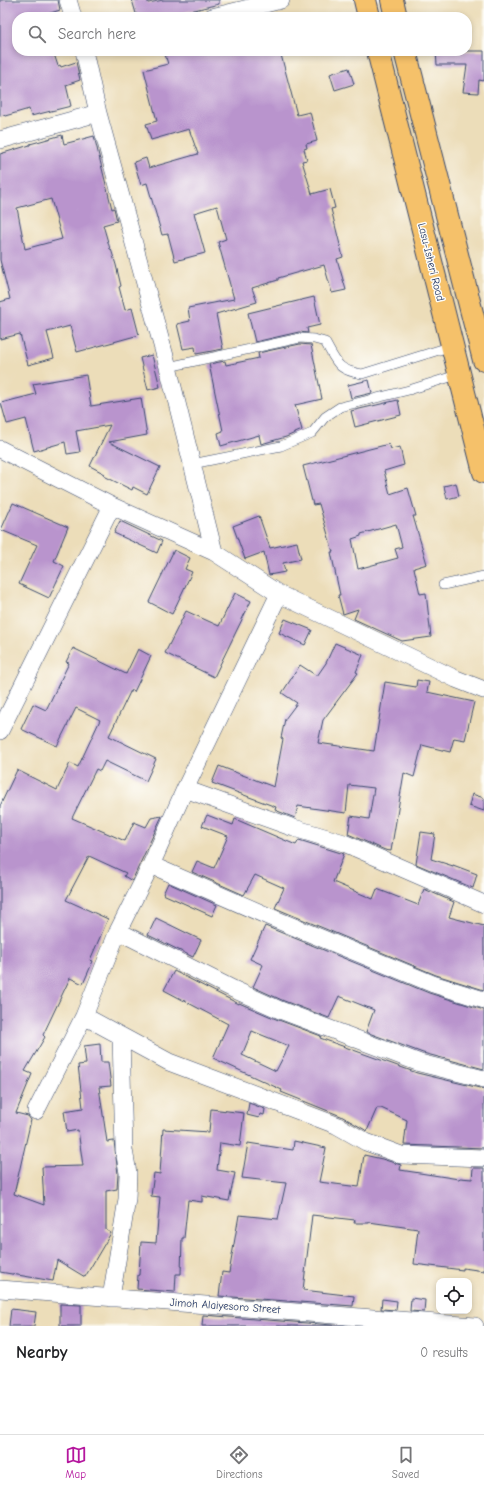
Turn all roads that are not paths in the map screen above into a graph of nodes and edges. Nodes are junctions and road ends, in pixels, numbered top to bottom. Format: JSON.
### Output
{"nodes":[{"id":1,"x":68,"y":0,"type":"edge"},
{"id":2,"x":281,"y":0,"type":"edge"},
{"id":3,"x":365,"y":0,"type":"edge"},
{"id":4,"x":392,"y":0,"type":"edge"},
{"id":5,"x":72,"y":12,"type":"edge"},
{"id":6,"x":232,"y":12,"type":"edge"},
{"id":7,"x":368,"y":12,"type":"edge"},
{"id":8,"x":395,"y":12,"type":"edge"},
{"id":9,"x":85,"y":56,"type":"edge"},
{"id":10,"x":379,"y":56,"type":"edge"},
{"id":11,"x":406,"y":56,"type":"edge"},
{"id":12,"x":98,"y":112,"type":"junction"},
{"id":13,"x":0,"y":140,"type":"edge"},
{"id":14,"x":452,"y":346,"type":"junction"},
{"id":15,"x":484,"y":360,"type":"edge"},
{"id":16,"x":168,"y":367,"type":"junction"},
{"id":17,"x":460,"y":374,"type":"junction"},
{"id":18,"x":0,"y":449,"type":"edge"},
{"id":19,"x":192,"y":464,"type":"junction"},
{"id":20,"x":484,"y":472,"type":"edge"},
{"id":21,"x":112,"y":506,"type":"junction"},
{"id":22,"x":214,"y":552,"type":"junction"},
{"id":23,"x":484,"y":576,"type":"edge"},
{"id":24,"x":443,"y":586,"type":"dead end"},
{"id":25,"x":278,"y":594,"type":"junction"},
{"id":26,"x":484,"y":690,"type":"edge"},
{"id":27,"x":0,"y":731,"type":"edge"},
{"id":28,"x":185,"y":789,"type":"junction"},
{"id":29,"x":151,"y":865,"type":"junction"},
{"id":30,"x":484,"y":904,"type":"edge"},
{"id":31,"x":118,"y":931,"type":"junction"},
{"id":32,"x":484,"y":1000,"type":"edge"},
{"id":33,"x":84,"y":1016,"type":"junction"},
{"id":34,"x":121,"y":1036,"type":"junction"},
{"id":35,"x":484,"y":1079,"type":"edge"},
{"id":36,"x":36,"y":1111,"type":"dead end"},
{"id":37,"x":484,"y":1158,"type":"edge"},
{"id":38,"x":0,"y":1289,"type":"edge"},
{"id":39,"x":111,"y":1298,"type":"junction"},
{"id":40,"x":475,"y":1326,"type":"edge"}],
"edges":[{"from":1,"to":5,"type":"street"},
{"from":2,"to":6,"type":"street"},
{"from":3,"to":7,"type":"main road"},
{"from":4,"to":8,"type":"main road"},
{"from":9,"to":12,"type":"street"},
{"from":10,"to":14,"type":"main road","name":"Lasu-Isheri Road"},
{"from":11,"to":15,"type":"main road"},
{"from":12,"to":13,"type":"street"},
{"from":12,"to":16,"type":"street"},
{"from":14,"to":16,"type":"lane"},
{"from":14,"to":17,"type":"main road","name":"Lasu-Isheri Road"},
{"from":16,"to":19,"type":"street"},
{"from":17,"to":19,"type":"lane"},
{"from":17,"to":20,"type":"main road","name":"Lasu-Isheri Road"},
{"from":18,"to":21,"type":"street"},
{"from":19,"to":22,"type":"street"},
{"from":21,"to":22,"type":"street"},
{"from":21,"to":27,"type":"street"},
{"from":22,"to":25,"type":"street"},
{"from":23,"to":24,"type":"lane"},
{"from":25,"to":26,"type":"street"},
{"from":25,"to":28,"type":"street"},
{"from":28,"to":29,"type":"street"},
{"from":28,"to":30,"type":"street"},
{"from":29,"to":31,"type":"street"},
{"from":29,"to":32,"type":"street"},
{"from":31,"to":33,"type":"street"},
{"from":31,"to":35,"type":"street"},
{"from":33,"to":34,"type":"street"},
{"from":33,"to":36,"type":"street"},
{"from":34,"to":37,"type":"street"},
{"from":34,"to":39,"type":"street"},
{"from":38,"to":39,"type":"street","name":"Jimoh Alaiyesoro Street"},
{"from":39,"to":40,"type":"street","name":"Jimoh Alaiyesoro Street"}]}
